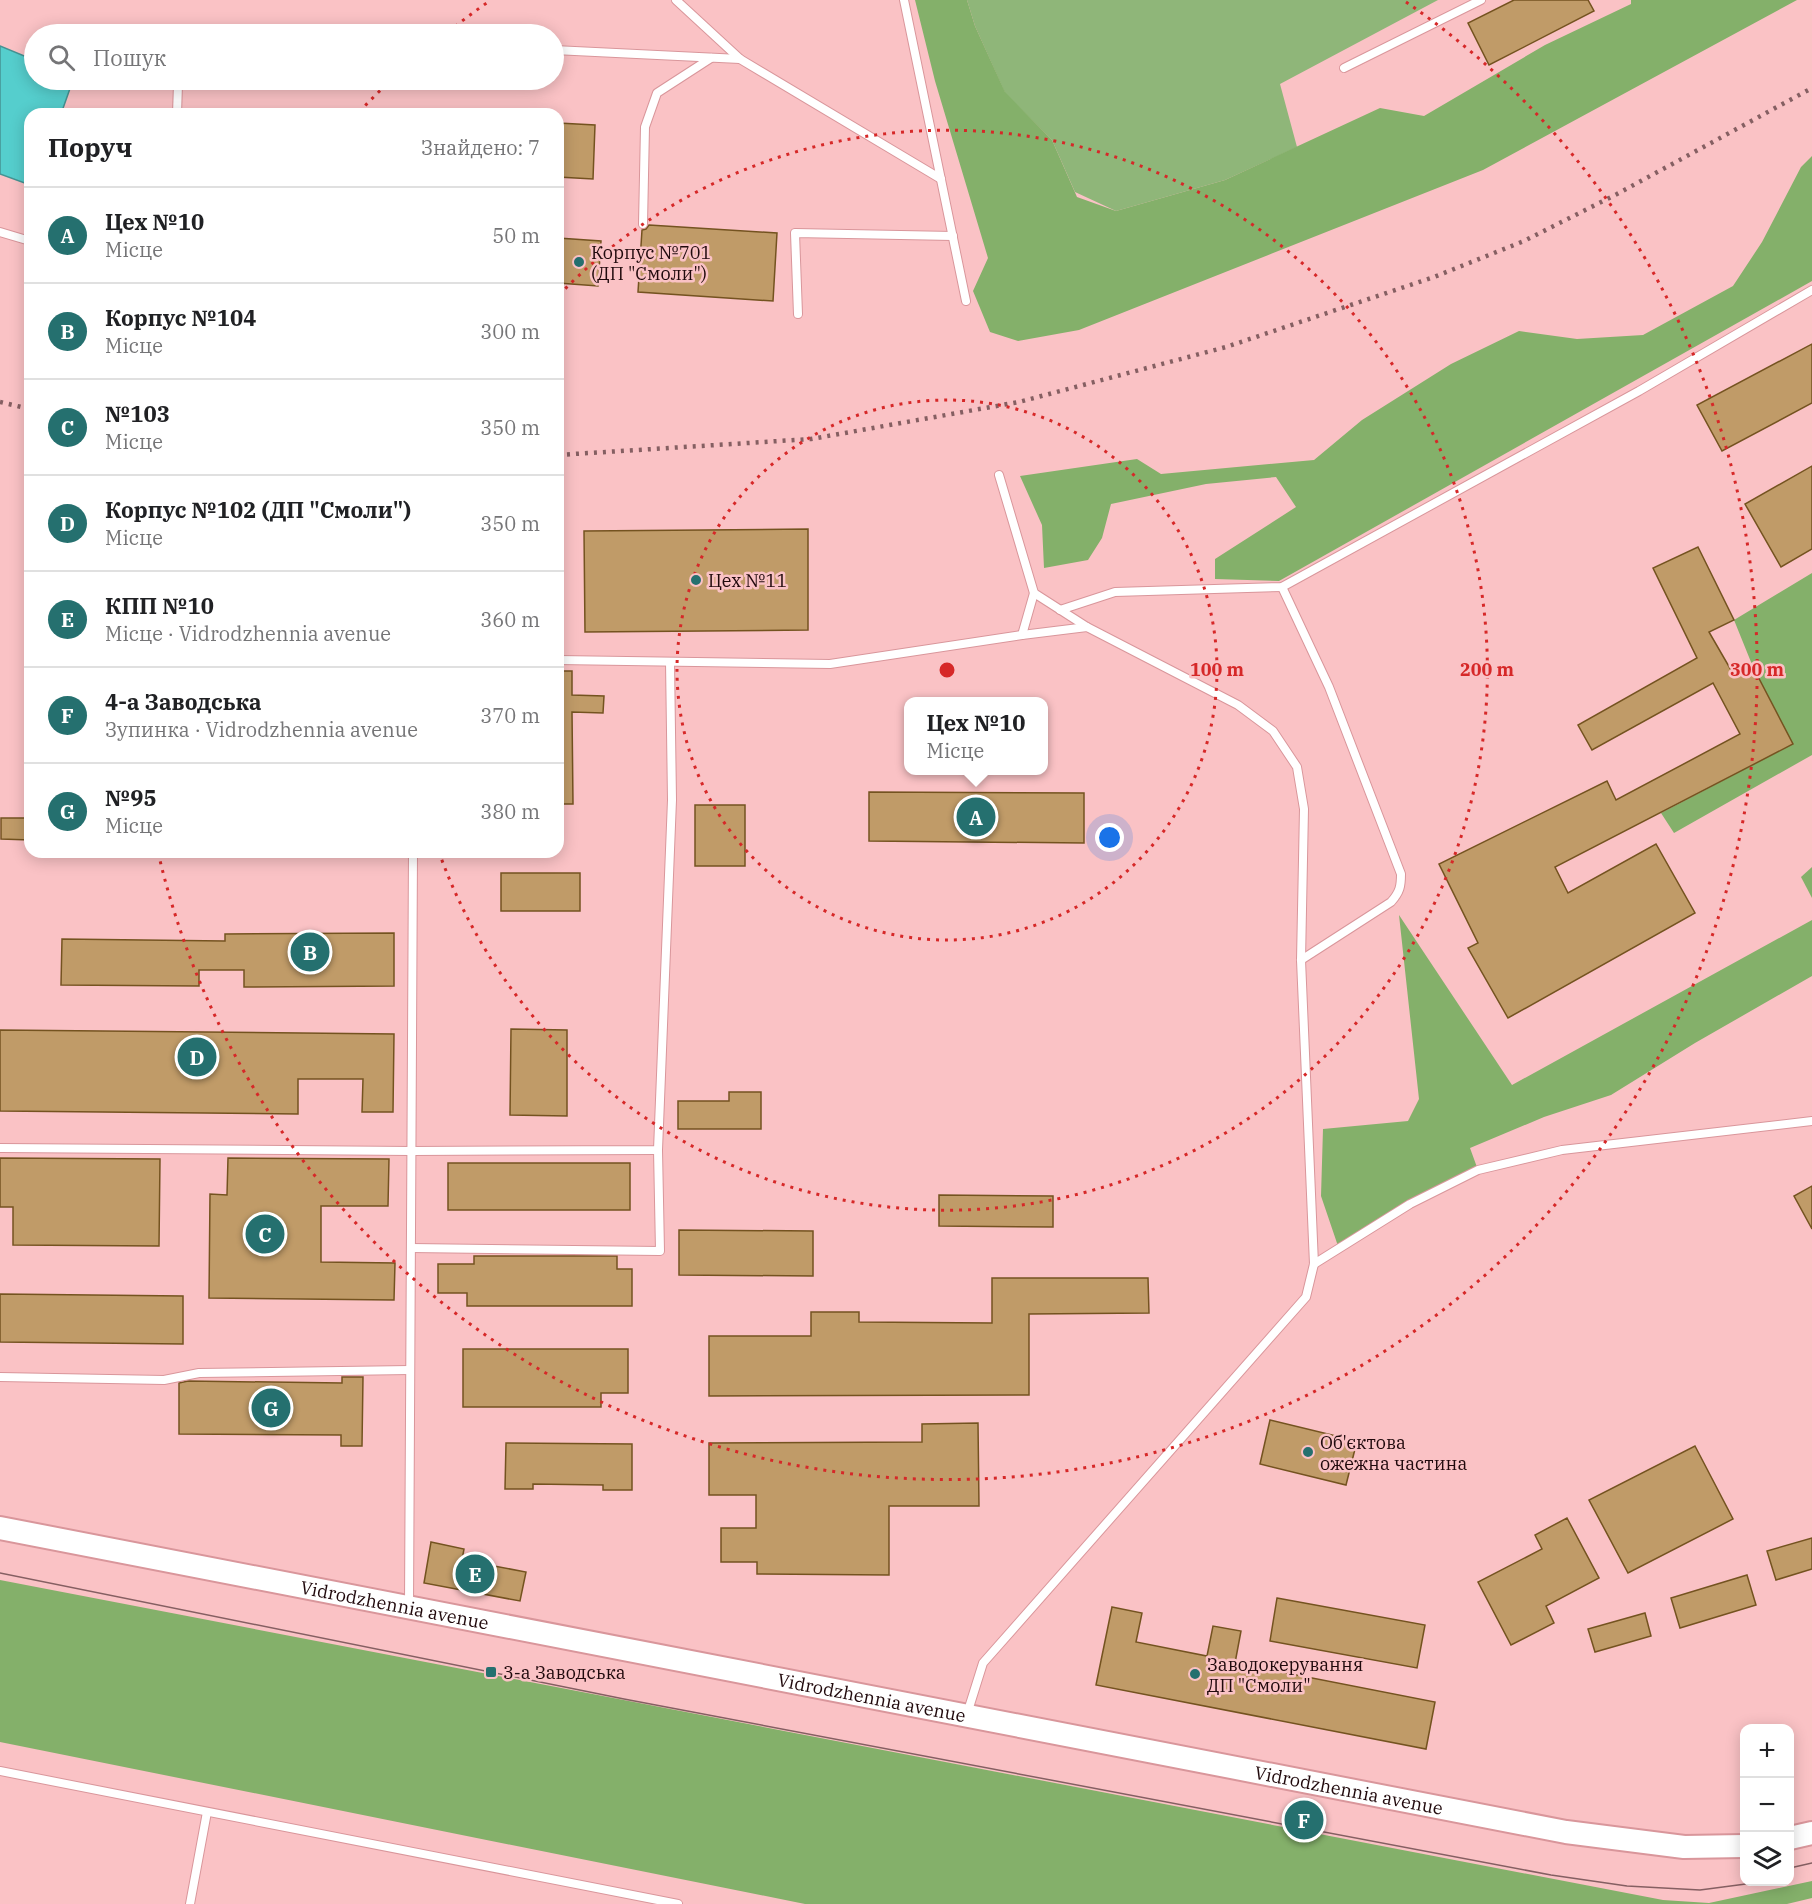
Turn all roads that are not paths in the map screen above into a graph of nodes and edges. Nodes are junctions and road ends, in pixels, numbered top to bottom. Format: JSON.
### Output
{"nodes":[{"id":1,"x":676,"y":0,"type":"edge"},
{"id":2,"x":904,"y":0,"type":"edge"},
{"id":3,"x":1481,"y":0,"type":"edge"},
{"id":4,"x":564,"y":51,"type":"edge"},
{"id":5,"x":711,"y":58,"type":"junction"},
{"id":6,"x":740,"y":59,"type":"junction"},
{"id":7,"x":1344,"y":68,"type":"dead end"},
{"id":8,"x":178,"y":90,"type":"edge"},
{"id":9,"x":177,"y":108,"type":"edge"},
{"id":10,"x":941,"y":179,"type":"junction"},
{"id":11,"x":643,"y":224,"type":"dead end"},
{"id":12,"x":0,"y":232,"type":"edge"},
{"id":13,"x":953,"y":236,"type":"junction"},
{"id":14,"x":24,"y":240,"type":"edge"},
{"id":15,"x":1812,"y":290,"type":"edge"},
{"id":16,"x":966,"y":301,"type":"dead end"},
{"id":17,"x":798,"y":314,"type":"dead end"},
{"id":18,"x":999,"y":475,"type":"dead end"},
{"id":19,"x":1282,"y":587,"type":"junction"},
{"id":20,"x":1034,"y":593,"type":"junction"},
{"id":21,"x":1060,"y":610,"type":"junction"},
{"id":22,"x":1087,"y":627,"type":"junction"},
{"id":23,"x":1022,"y":634,"type":"junction"},
{"id":24,"x":564,"y":660,"type":"edge"},
{"id":25,"x":670,"y":662,"type":"junction"},
{"id":26,"x":413,"y":858,"type":"edge"},
{"id":27,"x":1301,"y":960,"type":"junction"},
{"id":28,"x":1812,"y":1121,"type":"edge"},
{"id":29,"x":0,"y":1148,"type":"edge"},
{"id":30,"x":658,"y":1150,"type":"junction"},
{"id":31,"x":411,"y":1151,"type":"junction"},
{"id":32,"x":411,"y":1248,"type":"junction"},
{"id":33,"x":1314,"y":1264,"type":"junction"},
{"id":34,"x":410,"y":1370,"type":"junction"},
{"id":35,"x":0,"y":1377,"type":"edge"},
{"id":36,"x":0,"y":1528,"type":"edge"},
{"id":37,"x":409,"y":1606,"type":"junction"},
{"id":38,"x":967,"y":1715,"type":"junction"},
{"id":39,"x":0,"y":1771,"type":"edge"},
{"id":40,"x":207,"y":1812,"type":"junction"},
{"id":41,"x":1812,"y":1833,"type":"edge"},
{"id":42,"x":1794,"y":1837,"type":"edge"},
{"id":43,"x":1740,"y":1846,"type":"edge"},
{"id":44,"x":190,"y":1904,"type":"edge"},
{"id":45,"x":678,"y":1904,"type":"edge"}],
"edges":[{"from":1,"to":6,"type":"lane"},
{"from":2,"to":10,"type":"lane"},
{"from":3,"to":7,"type":"lane"},
{"from":4,"to":5,"type":"lane"},
{"from":5,"to":6,"type":"lane"},
{"from":5,"to":11,"type":"lane"},
{"from":6,"to":10,"type":"lane"},
{"from":8,"to":9,"type":"lane"},
{"from":10,"to":13,"type":"lane"},
{"from":12,"to":14,"type":"lane"},
{"from":13,"to":16,"type":"lane"},
{"from":13,"to":17,"type":"lane"},
{"from":15,"to":19,"type":"lane"},
{"from":18,"to":20,"type":"lane"},
{"from":19,"to":21,"type":"lane"},
{"from":19,"to":27,"type":"lane"},
{"from":20,"to":21,"type":"lane"},
{"from":20,"to":23,"type":"lane"},
{"from":21,"to":22,"type":"lane"},
{"from":22,"to":23,"type":"lane"},
{"from":22,"to":27,"type":"lane"},
{"from":23,"to":25,"type":"lane"},
{"from":24,"to":25,"type":"lane"},
{"from":25,"to":30,"type":"lane"},
{"from":26,"to":31,"type":"lane"},
{"from":27,"to":33,"type":"lane"},
{"from":28,"to":33,"type":"lane"},
{"from":29,"to":31,"type":"lane"},
{"from":30,"to":31,"type":"lane"},
{"from":30,"to":32,"type":"lane"},
{"from":31,"to":32,"type":"lane"},
{"from":32,"to":34,"type":"lane"},
{"from":33,"to":38,"type":"lane"},
{"from":34,"to":35,"type":"lane"},
{"from":34,"to":37,"type":"lane"},
{"from":36,"to":37,"type":"street","name":"Vidrodzhennia avenue"},
{"from":37,"to":38,"type":"street","name":"Vidrodzhennia avenue"},
{"from":38,"to":43,"type":"street","name":"Vidrodzhennia avenue"},
{"from":39,"to":40,"type":"lane"},
{"from":40,"to":44,"type":"lane"},
{"from":40,"to":45,"type":"lane"},
{"from":41,"to":42,"type":"street"}]}
